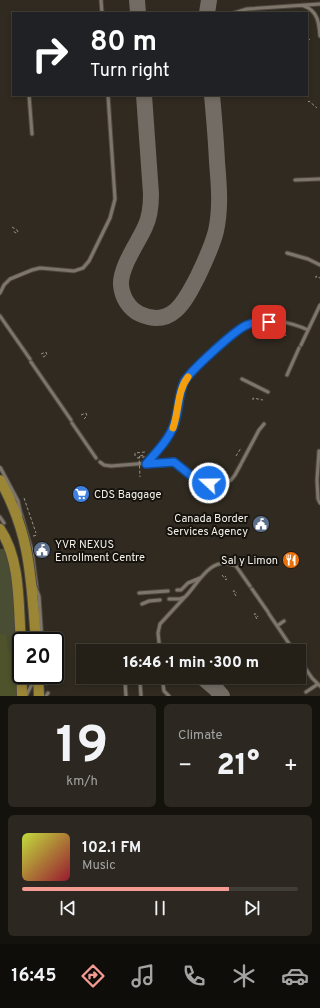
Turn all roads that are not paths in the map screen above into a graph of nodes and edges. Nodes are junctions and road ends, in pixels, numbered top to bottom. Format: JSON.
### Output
{"nodes":[{"id":1,"x":101,"y":0,"type":"edge"},
{"id":2,"x":294,"y":0,"type":"edge"},
{"id":3,"x":320,"y":4,"type":"edge"},
{"id":4,"x":300,"y":5,"type":"junction"},
{"id":5,"x":294,"y":6,"type":"junction"},
{"id":6,"x":102,"y":12,"type":"edge"},
{"id":7,"x":237,"y":12,"type":"edge"},
{"id":8,"x":320,"y":36,"type":"edge"},
{"id":9,"x":29,"y":96,"type":"edge"},
{"id":10,"x":108,"y":96,"type":"edge"},
{"id":11,"x":32,"y":134,"type":"dead end"},
{"id":12,"x":320,"y":178,"type":"edge"},
{"id":13,"x":295,"y":180,"type":"dead end"},
{"id":14,"x":287,"y":253,"type":"dead end"},
{"id":15,"x":320,"y":265,"type":"edge"},
{"id":16,"x":0,"y":292,"type":"edge"},
{"id":17,"x":320,"y":305,"type":"edge"},
{"id":18,"x":0,"y":316,"type":"edge"},
{"id":19,"x":308,"y":330,"type":"junction"},
{"id":20,"x":301,"y":344,"type":"dead end"},
{"id":21,"x":299,"y":348,"type":"dead end"},
{"id":22,"x":286,"y":375,"type":"dead end"},
{"id":23,"x":242,"y":379,"type":"dead end"},
{"id":24,"x":268,"y":392,"type":"dead end"},
{"id":25,"x":264,"y":424,"type":"dead end"},
{"id":26,"x":319,"y":451,"type":"dead end"},
{"id":27,"x":96,"y":458,"type":"dead end"},
{"id":28,"x":100,"y":462,"type":"dead end"},
{"id":29,"x":146,"y":464,"type":"junction"},
{"id":30,"x":0,"y":467,"type":"edge"},
{"id":31,"x":0,"y":480,"type":"edge"},
{"id":32,"x":0,"y":491,"type":"edge"},
{"id":33,"x":319,"y":501,"type":"edge"},
{"id":34,"x":0,"y":517,"type":"edge"},
{"id":35,"x":2,"y":526,"type":"edge"},
{"id":36,"x":23,"y":535,"type":"junction"},
{"id":37,"x":31,"y":575,"type":"junction"},
{"id":38,"x":202,"y":577,"type":"junction"},
{"id":39,"x":177,"y":590,"type":"dead end"},
{"id":40,"x":168,"y":591,"type":"dead end"},
{"id":41,"x":139,"y":593,"type":"dead end"},
{"id":42,"x":187,"y":595,"type":"junction"},
{"id":43,"x":160,"y":600,"type":"dead end"},
{"id":44,"x":169,"y":600,"type":"dead end"},
{"id":45,"x":142,"y":604,"type":"dead end"},
{"id":46,"x":284,"y":621,"type":"dead end"},
{"id":47,"x":277,"y":626,"type":"junction"},
{"id":48,"x":20,"y":632,"type":"edge"},
{"id":49,"x":35,"y":632,"type":"edge"},
{"id":50,"x":40,"y":632,"type":"edge"},
{"id":51,"x":40,"y":632,"type":"edge"},
{"id":52,"x":159,"y":644,"type":"edge"},
{"id":53,"x":289,"y":644,"type":"edge"},
{"id":54,"x":306,"y":669,"type":"edge"},
{"id":55,"x":22,"y":684,"type":"edge"},
{"id":56,"x":125,"y":684,"type":"edge"},
{"id":57,"x":140,"y":684,"type":"edge"},
{"id":58,"x":163,"y":684,"type":"edge"},
{"id":59,"x":319,"y":685,"type":"edge"},
{"id":60,"x":42,"y":686,"type":"edge"},
{"id":61,"x":306,"y":692,"type":"dead end"},
{"id":62,"x":22,"y":696,"type":"edge"},
{"id":63,"x":26,"y":696,"type":"edge"},
{"id":64,"x":126,"y":696,"type":"edge"},
{"id":65,"x":141,"y":696,"type":"edge"},
{"id":66,"x":169,"y":696,"type":"edge"}],
"edges":[{"from":1,"to":6,"type":"lane"},
{"from":2,"to":5,"type":"lane"},
{"from":3,"to":4,"type":"lane"},
{"from":4,"to":5,"type":"lane"},
{"from":4,"to":8,"type":"lane"},
{"from":5,"to":7,"type":"lane"},
{"from":9,"to":11,"type":"lane"},
{"from":10,"to":16,"type":"lane"},
{"from":12,"to":13,"type":"lane"},
{"from":14,"to":15,"type":"lane"},
{"from":17,"to":19,"type":"lane"},
{"from":18,"to":27,"type":"lane"},
{"from":19,"to":20,"type":"lane"},
{"from":19,"to":29,"type":"lane"},
{"from":21,"to":22,"type":"lane"},
{"from":23,"to":24,"type":"lane"},
{"from":25,"to":29,"type":"lane"},
{"from":26,"to":33,"type":"lane"},
{"from":28,"to":29,"type":"lane"},
{"from":30,"to":36,"type":"lane","bridge":true},
{"from":31,"to":36,"type":"main road","bridge":true},
{"from":32,"to":50,"type":"lane"},
{"from":34,"to":35,"type":"lane"},
{"from":35,"to":48,"type":"main road"},
{"from":36,"to":37,"type":"main road","bridge":true},
{"from":37,"to":49,"type":"main road","bridge":true},
{"from":37,"to":51,"type":"lane","bridge":true},
{"from":38,"to":39,"type":"lane"},
{"from":38,"to":42,"type":"lane"},
{"from":38,"to":47,"type":"lane"},
{"from":40,"to":41,"type":"lane"},
{"from":42,"to":44,"type":"lane"},
{"from":42,"to":52,"type":"lane"},
{"from":43,"to":45,"type":"lane"},
{"from":46,"to":47,"type":"lane"},
{"from":47,"to":53,"type":"lane"},
{"from":54,"to":59,"type":"lane"},
{"from":55,"to":62,"type":"main road"},
{"from":56,"to":64,"type":"lane"},
{"from":57,"to":65,"type":"lane"},
{"from":58,"to":66,"type":"lane"},
{"from":59,"to":61,"type":"lane"},
{"from":60,"to":63,"type":"lane"}]}
